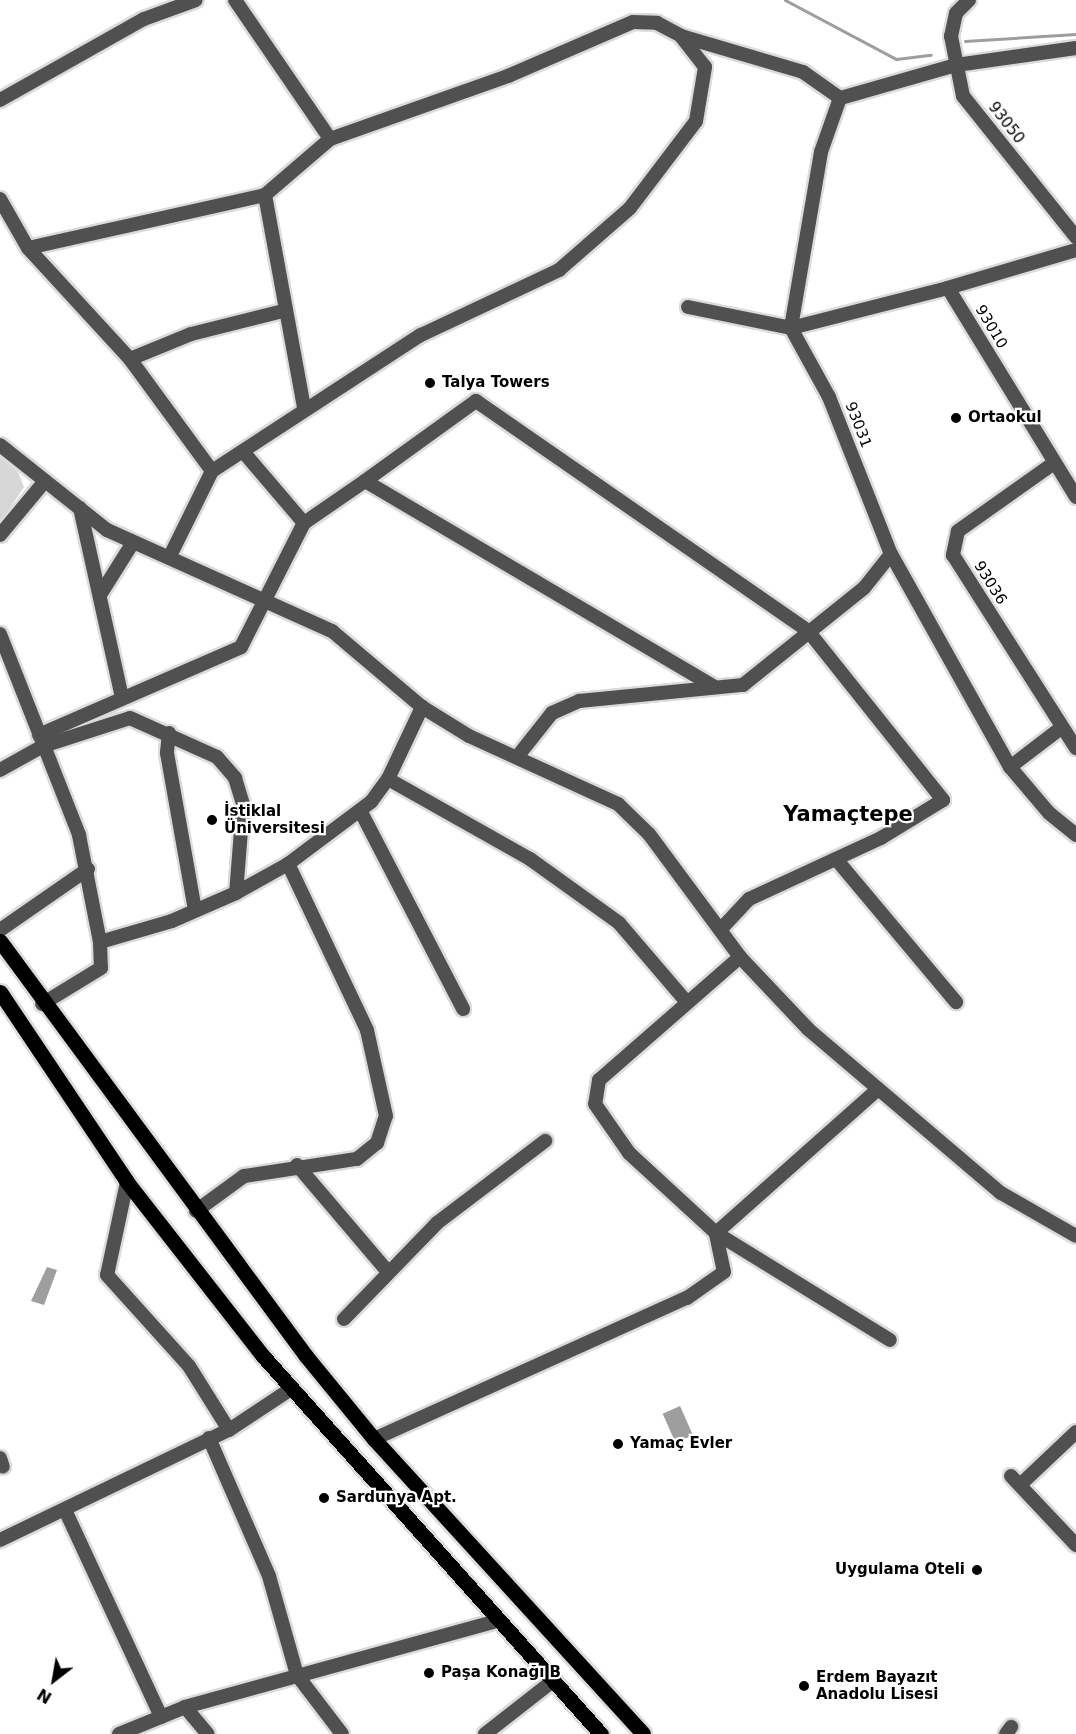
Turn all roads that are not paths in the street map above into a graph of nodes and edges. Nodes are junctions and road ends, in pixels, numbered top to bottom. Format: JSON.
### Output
{"nodes":[{"id":1,"x":196,"y":0,"type":"edge"},
{"id":2,"x":235,"y":0,"type":"edge"},
{"id":3,"x":969,"y":0,"type":"edge"},
{"id":4,"x":681,"y":36,"type":"junction"},
{"id":5,"x":1076,"y":48,"type":"edge"},
{"id":6,"x":956,"y":65,"type":"junction"},
{"id":7,"x":840,"y":98,"type":"junction"},
{"id":8,"x":0,"y":100,"type":"edge"},
{"id":9,"x":330,"y":139,"type":"junction"},
{"id":10,"x":265,"y":195,"type":"junction"},
{"id":11,"x":0,"y":199,"type":"edge"},
{"id":12,"x":0,"y":222,"type":"edge"},
{"id":13,"x":1076,"y":237,"type":"edge"},
{"id":14,"x":24,"y":242,"type":"junction"},
{"id":15,"x":1076,"y":250,"type":"edge"},
{"id":16,"x":948,"y":288,"type":"junction"},
{"id":17,"x":688,"y":307,"type":"dead end"},
{"id":18,"x":283,"y":311,"type":"junction"},
{"id":19,"x":791,"y":328,"type":"junction"},
{"id":20,"x":130,"y":359,"type":"junction"},
{"id":21,"x":304,"y":408,"type":"junction"},
{"id":22,"x":0,"y":446,"type":"edge"},
{"id":23,"x":245,"y":454,"type":"junction"},
{"id":24,"x":1054,"y":463,"type":"junction"},
{"id":25,"x":212,"y":471,"type":"junction"},
{"id":26,"x":365,"y":481,"type":"junction"},
{"id":27,"x":45,"y":482,"type":"junction"},
{"id":28,"x":1076,"y":497,"type":"edge"},
{"id":29,"x":80,"y":508,"type":"junction"},
{"id":30,"x":304,"y":523,"type":"junction"},
{"id":31,"x":0,"y":535,"type":"edge"},
{"id":32,"x":132,"y":544,"type":"junction"},
{"id":33,"x":891,"y":554,"type":"junction"},
{"id":34,"x":170,"y":556,"type":"junction"},
{"id":35,"x":100,"y":595,"type":"junction"},
{"id":36,"x":270,"y":598,"type":"junction"},
{"id":37,"x":809,"y":632,"type":"junction"},
{"id":38,"x":0,"y":634,"type":"edge"},
{"id":39,"x":713,"y":686,"type":"junction"},
{"id":40,"x":122,"y":698,"type":"junction"},
{"id":41,"x":422,"y":707,"type":"junction"},
{"id":42,"x":1061,"y":728,"type":"junction"},
{"id":43,"x":169,"y":733,"type":"junction"},
{"id":44,"x":41,"y":740,"type":"junction"},
{"id":45,"x":1076,"y":748,"type":"edge"},
{"id":46,"x":517,"y":757,"type":"junction"},
{"id":47,"x":1010,"y":767,"type":"junction"},
{"id":48,"x":0,"y":770,"type":"edge"},
{"id":49,"x":388,"y":779,"type":"junction"},
{"id":50,"x":361,"y":812,"type":"junction"},
{"id":51,"x":1076,"y":836,"type":"edge"},
{"id":52,"x":836,"y":859,"type":"junction"},
{"id":53,"x":288,"y":864,"type":"junction"},
{"id":54,"x":88,"y":869,"type":"junction"},
{"id":55,"x":236,"y":893,"type":"junction"},
{"id":56,"x":195,"y":910,"type":"junction"},
{"id":57,"x":0,"y":930,"type":"edge"},
{"id":58,"x":720,"y":930,"type":"junction"},
{"id":59,"x":0,"y":941,"type":"edge"},
{"id":60,"x":100,"y":942,"type":"junction"},
{"id":61,"x":740,"y":957,"type":"junction"},
{"id":62,"x":0,"y":992,"type":"edge"},
{"id":63,"x":685,"y":1000,"type":"junction"},
{"id":64,"x":956,"y":1002,"type":"dead end"},
{"id":65,"x":42,"y":1004,"type":"junction"},
{"id":66,"x":463,"y":1009,"type":"dead end"},
{"id":67,"x":877,"y":1090,"type":"junction"},
{"id":68,"x":545,"y":1141,"type":"dead end"},
{"id":69,"x":297,"y":1165,"type":"junction"},
{"id":70,"x":127,"y":1182,"type":"junction"},
{"id":71,"x":196,"y":1211,"type":"junction"},
{"id":72,"x":716,"y":1233,"type":"junction"},
{"id":73,"x":1076,"y":1236,"type":"edge"},
{"id":74,"x":388,"y":1272,"type":"junction"},
{"id":75,"x":344,"y":1319,"type":"dead end"},
{"id":76,"x":890,"y":1340,"type":"dead end"},
{"id":77,"x":291,"y":1389,"type":"junction"},
{"id":78,"x":229,"y":1430,"type":"junction"},
{"id":79,"x":1076,"y":1432,"type":"edge"},
{"id":80,"x":209,"y":1438,"type":"junction"},
{"id":81,"x":374,"y":1439,"type":"junction"},
{"id":82,"x":66,"y":1512,"type":"junction"},
{"id":83,"x":0,"y":1540,"type":"edge"},
{"id":84,"x":1076,"y":1545,"type":"edge"},
{"id":85,"x":498,"y":1621,"type":"junction"},
{"id":86,"x":297,"y":1675,"type":"junction"},
{"id":87,"x":554,"y":1680,"type":"junction"},
{"id":88,"x":185,"y":1707,"type":"junction"},
{"id":89,"x":160,"y":1717,"type":"junction"},
{"id":90,"x":119,"y":1734,"type":"edge"},
{"id":91,"x":208,"y":1734,"type":"edge"},
{"id":92,"x":342,"y":1734,"type":"edge"},
{"id":93,"x":485,"y":1734,"type":"edge"},
{"id":94,"x":602,"y":1734,"type":"edge"},
{"id":95,"x":643,"y":1734,"type":"edge"}],
"edges":[{"from":1,"to":8,"type":"street"},
{"from":2,"to":9,"type":"street"},
{"from":3,"to":6,"type":"street","name":"93050"},
{"from":4,"to":7,"type":"street"},
{"from":4,"to":9,"type":"street"},
{"from":4,"to":21,"type":"street"},
{"from":5,"to":6,"type":"street"},
{"from":6,"to":7,"type":"street"},
{"from":6,"to":13,"type":"street","name":"93050"},
{"from":7,"to":19,"type":"street"},
{"from":9,"to":10,"type":"street"},
{"from":10,"to":14,"type":"street"},
{"from":10,"to":18,"type":"street"},
{"from":11,"to":14,"type":"street"},
{"from":12,"to":14,"type":"street"},
{"from":14,"to":20,"type":"street"},
{"from":15,"to":16,"type":"street"},
{"from":16,"to":19,"type":"street"},
{"from":16,"to":24,"type":"street","name":"93010"},
{"from":17,"to":19,"type":"street"},
{"from":18,"to":20,"type":"street"},
{"from":18,"to":21,"type":"street"},
{"from":19,"to":33,"type":"street","name":"93031"},
{"from":20,"to":25,"type":"street"},
{"from":21,"to":23,"type":"street"},
{"from":22,"to":27,"type":"street"},
{"from":23,"to":25,"type":"street"},
{"from":23,"to":30,"type":"street"},
{"from":24,"to":28,"type":"street","name":"93010"},
{"from":24,"to":42,"type":"street","name":"93036"},
{"from":25,"to":34,"type":"street"},
{"from":26,"to":30,"type":"street"},
{"from":26,"to":37,"type":"street"},
{"from":26,"to":39,"type":"street"},
{"from":27,"to":29,"type":"street"},
{"from":27,"to":31,"type":"street"},
{"from":29,"to":32,"type":"street"},
{"from":29,"to":35,"type":"street"},
{"from":30,"to":36,"type":"street"},
{"from":32,"to":34,"type":"street"},
{"from":32,"to":35,"type":"street"},
{"from":33,"to":37,"type":"street"},
{"from":33,"to":47,"type":"street","name":"93031"},
{"from":34,"to":36,"type":"street"},
{"from":35,"to":40,"type":"street"},
{"from":36,"to":40,"type":"street"},
{"from":36,"to":41,"type":"street"},
{"from":37,"to":39,"type":"street"},
{"from":37,"to":52,"type":"street"},
{"from":38,"to":44,"type":"street"},
{"from":39,"to":46,"type":"street"},
{"from":40,"to":44,"type":"street"},
{"from":41,"to":46,"type":"street"},
{"from":41,"to":49,"type":"street"},
{"from":42,"to":45,"type":"street","name":"93036"},
{"from":42,"to":47,"type":"street"},
{"from":43,"to":44,"type":"street"},
{"from":43,"to":55,"type":"street"},
{"from":43,"to":56,"type":"street"},
{"from":44,"to":48,"type":"street"},
{"from":44,"to":54,"type":"street"},
{"from":46,"to":58,"type":"street"},
{"from":47,"to":51,"type":"street","name":"93031"},
{"from":49,"to":50,"type":"street"},
{"from":49,"to":63,"type":"street"},
{"from":50,"to":53,"type":"street"},
{"from":50,"to":66,"type":"street"},
{"from":52,"to":58,"type":"street"},
{"from":52,"to":64,"type":"street"},
{"from":53,"to":55,"type":"street"},
{"from":53,"to":69,"type":"street"},
{"from":54,"to":57,"type":"street"},
{"from":54,"to":60,"type":"street"},
{"from":55,"to":56,"type":"street"},
{"from":56,"to":60,"type":"street"},
{"from":58,"to":61,"type":"street"},
{"from":59,"to":65,"type":"main road"},
{"from":60,"to":65,"type":"street"},
{"from":61,"to":63,"type":"street"},
{"from":61,"to":67,"type":"street"},
{"from":62,"to":70,"type":"main road"},
{"from":63,"to":72,"type":"street"},
{"from":65,"to":71,"type":"main road"},
{"from":67,"to":72,"type":"street"},
{"from":67,"to":73,"type":"street"},
{"from":68,"to":74,"type":"street"},
{"from":69,"to":71,"type":"street"},
{"from":69,"to":74,"type":"street"},
{"from":70,"to":77,"type":"main road"},
{"from":70,"to":78,"type":"street"},
{"from":71,"to":81,"type":"main road"},
{"from":72,"to":76,"type":"street"},
{"from":72,"to":81,"type":"street"},
{"from":74,"to":75,"type":"street"},
{"from":77,"to":78,"type":"street"},
{"from":77,"to":85,"type":"main road"},
{"from":78,"to":80,"type":"street"},
{"from":79,"to":84,"type":"street"},
{"from":80,"to":82,"type":"street"},
{"from":80,"to":86,"type":"street"},
{"from":81,"to":95,"type":"main road"},
{"from":82,"to":83,"type":"street"},
{"from":82,"to":89,"type":"street"},
{"from":85,"to":86,"type":"street"},
{"from":85,"to":87,"type":"main road"},
{"from":86,"to":88,"type":"street"},
{"from":86,"to":92,"type":"street"},
{"from":87,"to":93,"type":"street"},
{"from":87,"to":94,"type":"main road"},
{"from":88,"to":89,"type":"street"},
{"from":88,"to":91,"type":"street"},
{"from":89,"to":90,"type":"street"}]}
